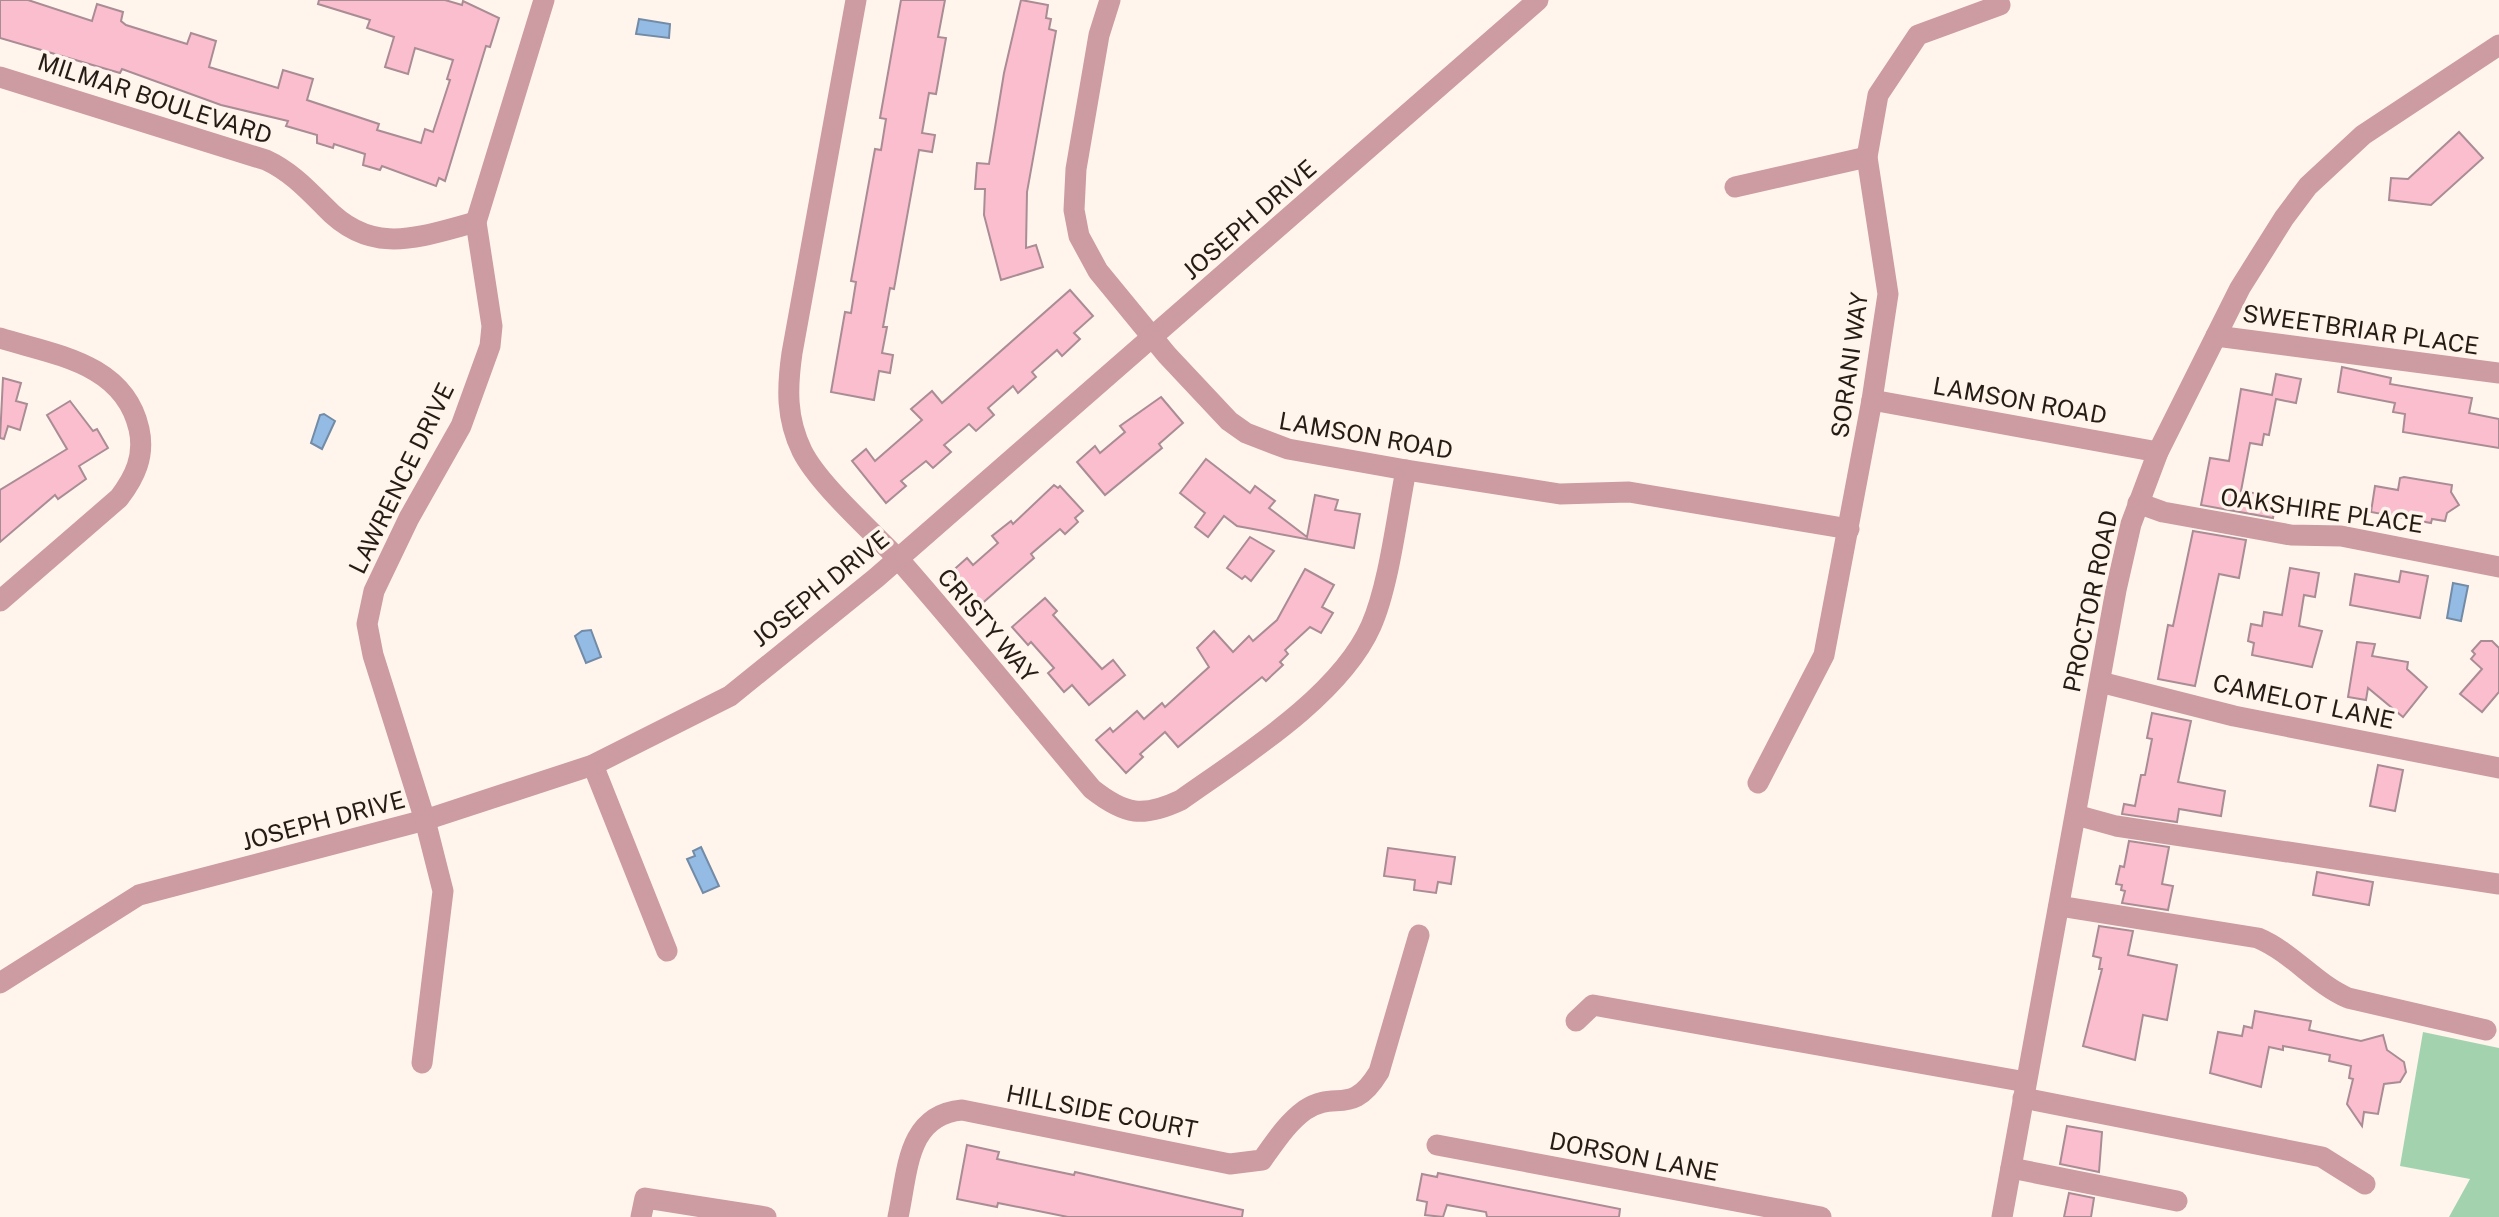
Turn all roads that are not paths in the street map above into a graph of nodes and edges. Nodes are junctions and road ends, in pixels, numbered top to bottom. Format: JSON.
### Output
{"nodes":[{"id":1,"x":544,"y":0,"type":"edge"},
{"id":2,"x":856,"y":0,"type":"edge"},
{"id":3,"x":1110,"y":0,"type":"edge"},
{"id":4,"x":1538,"y":0,"type":"edge"},
{"id":5,"x":2000,"y":5,"type":"dead end"},
{"id":6,"x":2499,"y":46,"type":"edge"},
{"id":7,"x":0,"y":77,"type":"edge"},
{"id":8,"x":1867,"y":157,"type":"junction"},
{"id":9,"x":1735,"y":187,"type":"dead end"},
{"id":10,"x":476,"y":222,"type":"junction"},
{"id":11,"x":2216,"y":336,"type":"junction"},
{"id":12,"x":1154,"y":337,"type":"junction"},
{"id":13,"x":0,"y":338,"type":"edge"},
{"id":14,"x":2499,"y":373,"type":"edge"},
{"id":15,"x":1872,"y":400,"type":"junction"},
{"id":16,"x":2158,"y":452,"type":"junction"},
{"id":17,"x":1406,"y":470,"type":"junction"},
{"id":18,"x":2138,"y":503,"type":"junction"},
{"id":19,"x":1849,"y":529,"type":"junction"},
{"id":20,"x":898,"y":559,"type":"junction"},
{"id":21,"x":2499,"y":567,"type":"edge"},
{"id":22,"x":0,"y":601,"type":"edge"},
{"id":23,"x":2100,"y":682,"type":"junction"},
{"id":24,"x":593,"y":765,"type":"junction"},
{"id":25,"x":2499,"y":768,"type":"edge"},
{"id":26,"x":1758,"y":783,"type":"dead end"},
{"id":27,"x":2076,"y":815,"type":"junction"},
{"id":28,"x":425,"y":820,"type":"junction"},
{"id":29,"x":2499,"y":884,"type":"edge"},
{"id":30,"x":2059,"y":906,"type":"junction"},
{"id":31,"x":1419,"y":935,"type":"dead end"},
{"id":32,"x":667,"y":951,"type":"dead end"},
{"id":33,"x":0,"y":983,"type":"edge"},
{"id":34,"x":1576,"y":1021,"type":"dead end"},
{"id":35,"x":2486,"y":1030,"type":"dead end"},
{"id":36,"x":422,"y":1063,"type":"dead end"},
{"id":37,"x":2025,"y":1090,"type":"junction"},
{"id":38,"x":1437,"y":1145,"type":"dead end"},
{"id":39,"x":2011,"y":1168,"type":"junction"},
{"id":40,"x":2365,"y":1184,"type":"dead end"},
{"id":41,"x":2177,"y":1201,"type":"dead end"},
{"id":42,"x":641,"y":1217,"type":"edge"},
{"id":43,"x":766,"y":1217,"type":"edge"},
{"id":44,"x":898,"y":1217,"type":"edge"},
{"id":45,"x":1821,"y":1217,"type":"edge"},
{"id":46,"x":2001,"y":1217,"type":"edge"}],
"edges":[{"from":1,"to":10,"type":"street","name":"LAWRENCE DRIVE"},
{"from":2,"to":20,"type":"street","name":"CRISTY WAY"},
{"from":3,"to":12,"type":"street","name":"LAMSON ROAD"},
{"from":4,"to":12,"type":"street","name":"JOSEPH DRIVE"},
{"from":5,"to":8,"type":"street","name":"SORANI WAY"},
{"from":6,"to":11,"type":"street","name":"PROCTOR ROAD"},
{"from":7,"to":10,"type":"street","name":"MILMAR BOULEVARD"},
{"from":8,"to":9,"type":"street"},
{"from":8,"to":15,"type":"street","name":"SORANI WAY"},
{"from":10,"to":28,"type":"street","name":"LAWRENCE DRIVE"},
{"from":11,"to":14,"type":"street","name":"SWEETBRIAR PLACE"},
{"from":11,"to":16,"type":"street","name":"PROCTOR ROAD"},
{"from":12,"to":17,"type":"street","name":"LAMSON ROAD"},
{"from":12,"to":20,"type":"street","name":"JOSEPH DRIVE"},
{"from":13,"to":22,"type":"street"},
{"from":15,"to":16,"type":"street","name":"LAMSON ROAD"},
{"from":15,"to":19,"type":"street","name":"SORANI WAY"},
{"from":16,"to":18,"type":"street","name":"PROCTOR ROAD"},
{"from":17,"to":19,"type":"street","name":"LAMSON ROAD"},
{"from":17,"to":20,"type":"street","name":"CRISTY WAY"},
{"from":18,"to":21,"type":"street","name":"OAKSHIRE PLACE"},
{"from":18,"to":23,"type":"street","name":"PROCTOR ROAD"},
{"from":19,"to":26,"type":"street","name":"SORANI WAY"},
{"from":20,"to":24,"type":"street","name":"JOSEPH DRIVE"},
{"from":23,"to":25,"type":"street","name":"CAMELOT LANE"},
{"from":23,"to":27,"type":"street","name":"PROCTOR ROAD"},
{"from":24,"to":28,"type":"street","name":"JOSEPH DRIVE"},
{"from":24,"to":32,"type":"street"},
{"from":27,"to":29,"type":"street"},
{"from":27,"to":30,"type":"street","name":"PROCTOR ROAD"},
{"from":28,"to":33,"type":"street","name":"JOSEPH DRIVE"},
{"from":28,"to":36,"type":"street","name":"LAWRENCE DRIVE"},
{"from":30,"to":35,"type":"street"},
{"from":30,"to":37,"type":"street","name":"PROCTOR ROAD"},
{"from":31,"to":44,"type":"street","name":"HILLSIDE COURT"},
{"from":34,"to":37,"type":"street"},
{"from":37,"to":39,"type":"street","name":"PROCTOR ROAD"},
{"from":37,"to":40,"type":"street"},
{"from":38,"to":45,"type":"street","name":"DORSON LANE"},
{"from":39,"to":41,"type":"street"},
{"from":39,"to":46,"type":"street","name":"PROCTOR ROAD"},
{"from":42,"to":43,"type":"street"}]}
